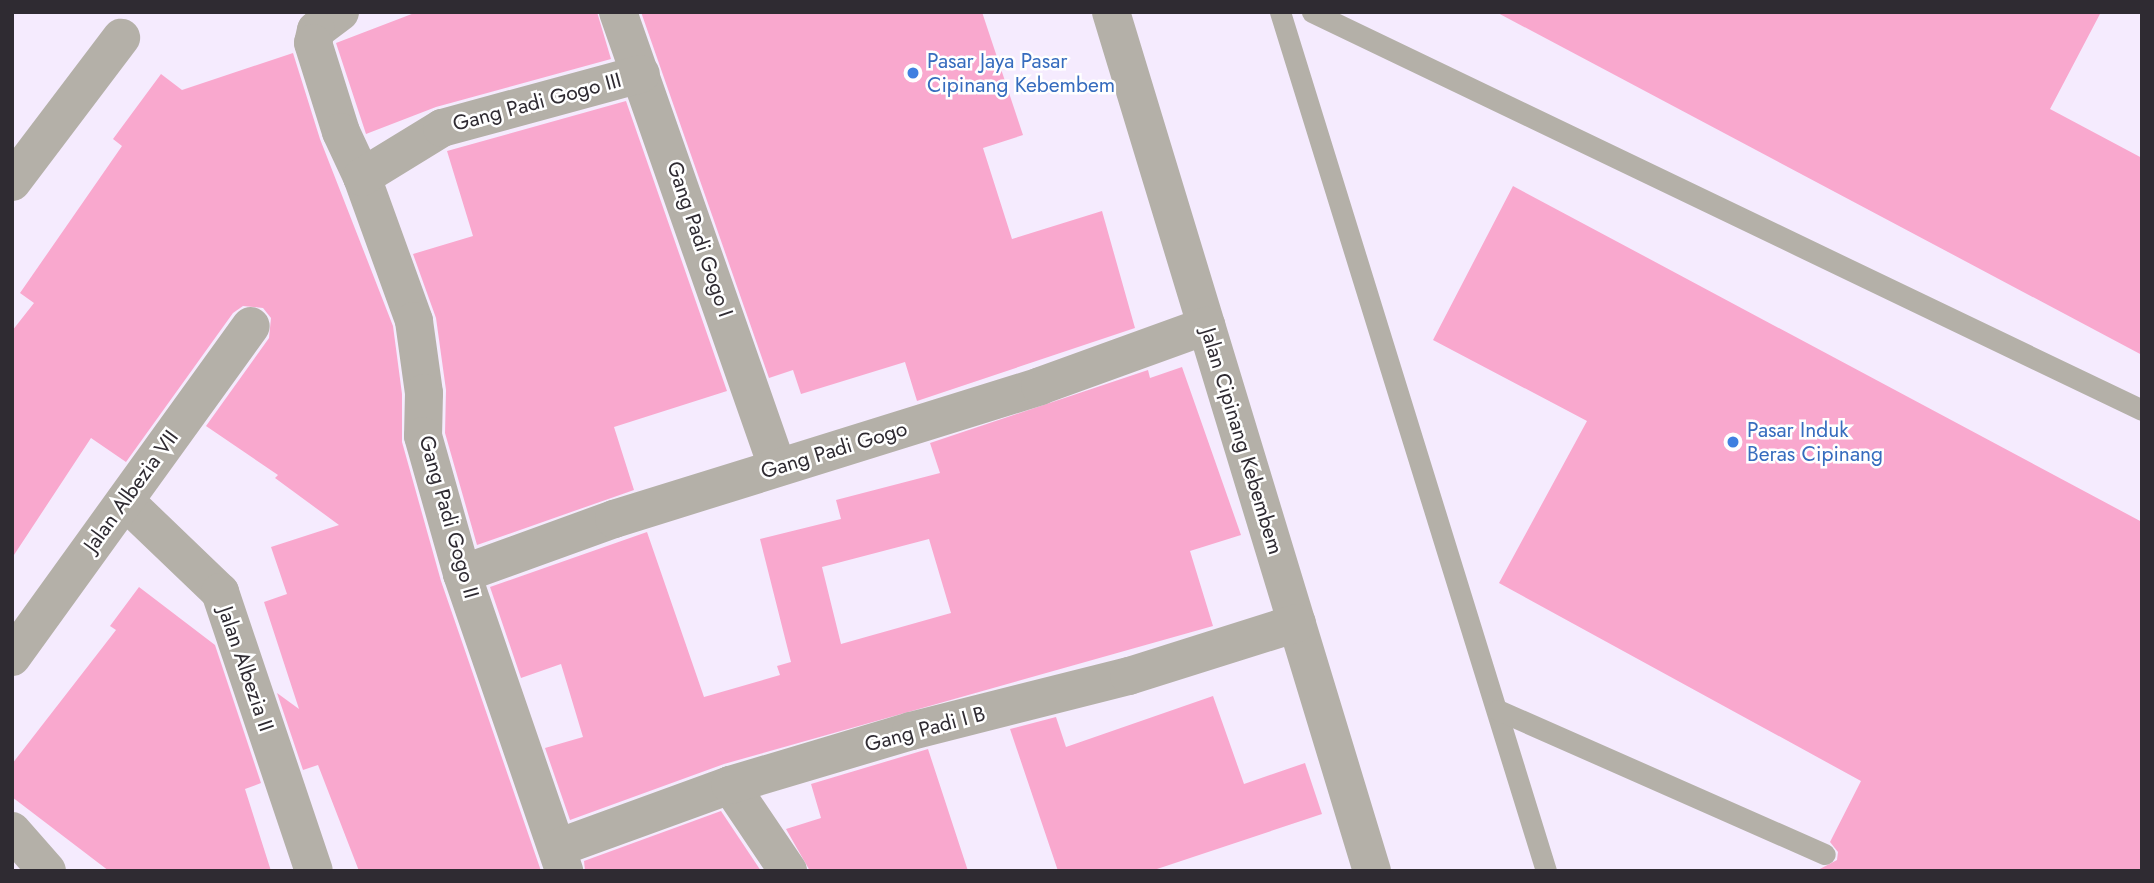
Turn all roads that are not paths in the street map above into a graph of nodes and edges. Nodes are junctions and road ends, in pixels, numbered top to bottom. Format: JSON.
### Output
{"nodes":[{"id":1,"x":340,"y":12,"type":"edge"},
{"id":2,"x":618,"y":12,"type":"edge"},
{"id":3,"x":1111,"y":12,"type":"edge"},
{"id":4,"x":1280,"y":12,"type":"edge"},
{"id":5,"x":1312,"y":12,"type":"edge"},
{"id":6,"x":121,"y":38,"type":"dead end"},
{"id":7,"x":641,"y":74,"type":"junction"},
{"id":8,"x":362,"y":177,"type":"junction"},
{"id":9,"x":12,"y":182,"type":"edge"},
{"id":10,"x":251,"y":326,"type":"dead end"},
{"id":11,"x":1206,"y":326,"type":"junction"},
{"id":12,"x":2142,"y":410,"type":"edge"},
{"id":13,"x":777,"y":467,"type":"junction"},
{"id":14,"x":125,"y":501,"type":"junction"},
{"id":15,"x":462,"y":574,"type":"junction"},
{"id":16,"x":1297,"y":623,"type":"junction"},
{"id":17,"x":12,"y":657,"type":"edge"},
{"id":18,"x":1498,"y":710,"type":"junction"},
{"id":19,"x":730,"y":785,"type":"junction"},
{"id":20,"x":12,"y":831,"type":"edge"},
{"id":21,"x":1825,"y":853,"type":"dead end"},
{"id":22,"x":560,"y":860,"type":"edge"},
{"id":23,"x":1369,"y":870,"type":"edge"},
{"id":24,"x":47,"y":871,"type":"edge"},
{"id":25,"x":314,"y":871,"type":"edge"},
{"id":26,"x":788,"y":871,"type":"edge"},
{"id":27,"x":1546,"y":871,"type":"edge"}],
"edges":[{"from":1,"to":8,"type":"street","name":"Gang Padi Gogo II"},
{"from":2,"to":7,"type":"street","name":"Gang Padi Gogo I"},
{"from":3,"to":11,"type":"street","name":"Jalan Cipinang Kebembem"},
{"from":4,"to":18,"type":"lane"},
{"from":5,"to":12,"type":"lane"},
{"from":6,"to":9,"type":"street"},
{"from":7,"to":8,"type":"street","name":"Gang Padi Gogo III"},
{"from":7,"to":13,"type":"street","name":"Gang Padi Gogo I"},
{"from":8,"to":15,"type":"street","name":"Gang Padi Gogo II"},
{"from":10,"to":14,"type":"street","name":"Jalan Albezia VII"},
{"from":11,"to":13,"type":"street","name":"Gang Padi Gogo"},
{"from":11,"to":16,"type":"street","name":"Jalan Cipinang Kebembem"},
{"from":13,"to":15,"type":"street","name":"Gang Padi Gogo"},
{"from":14,"to":17,"type":"street","name":"Jalan Albezia VII"},
{"from":14,"to":25,"type":"street","name":"Jalan Albezia II"},
{"from":15,"to":22,"type":"street","name":"Gang Padi Gogo II"},
{"from":16,"to":19,"type":"street","name":"Gang Padi I B"},
{"from":16,"to":23,"type":"street","name":"Jalan Cipinang Kebembem"},
{"from":18,"to":21,"type":"lane"},
{"from":18,"to":27,"type":"lane"},
{"from":19,"to":22,"type":"street","name":"Gang Padi I B"},
{"from":19,"to":26,"type":"street"},
{"from":20,"to":24,"type":"street"}]}
